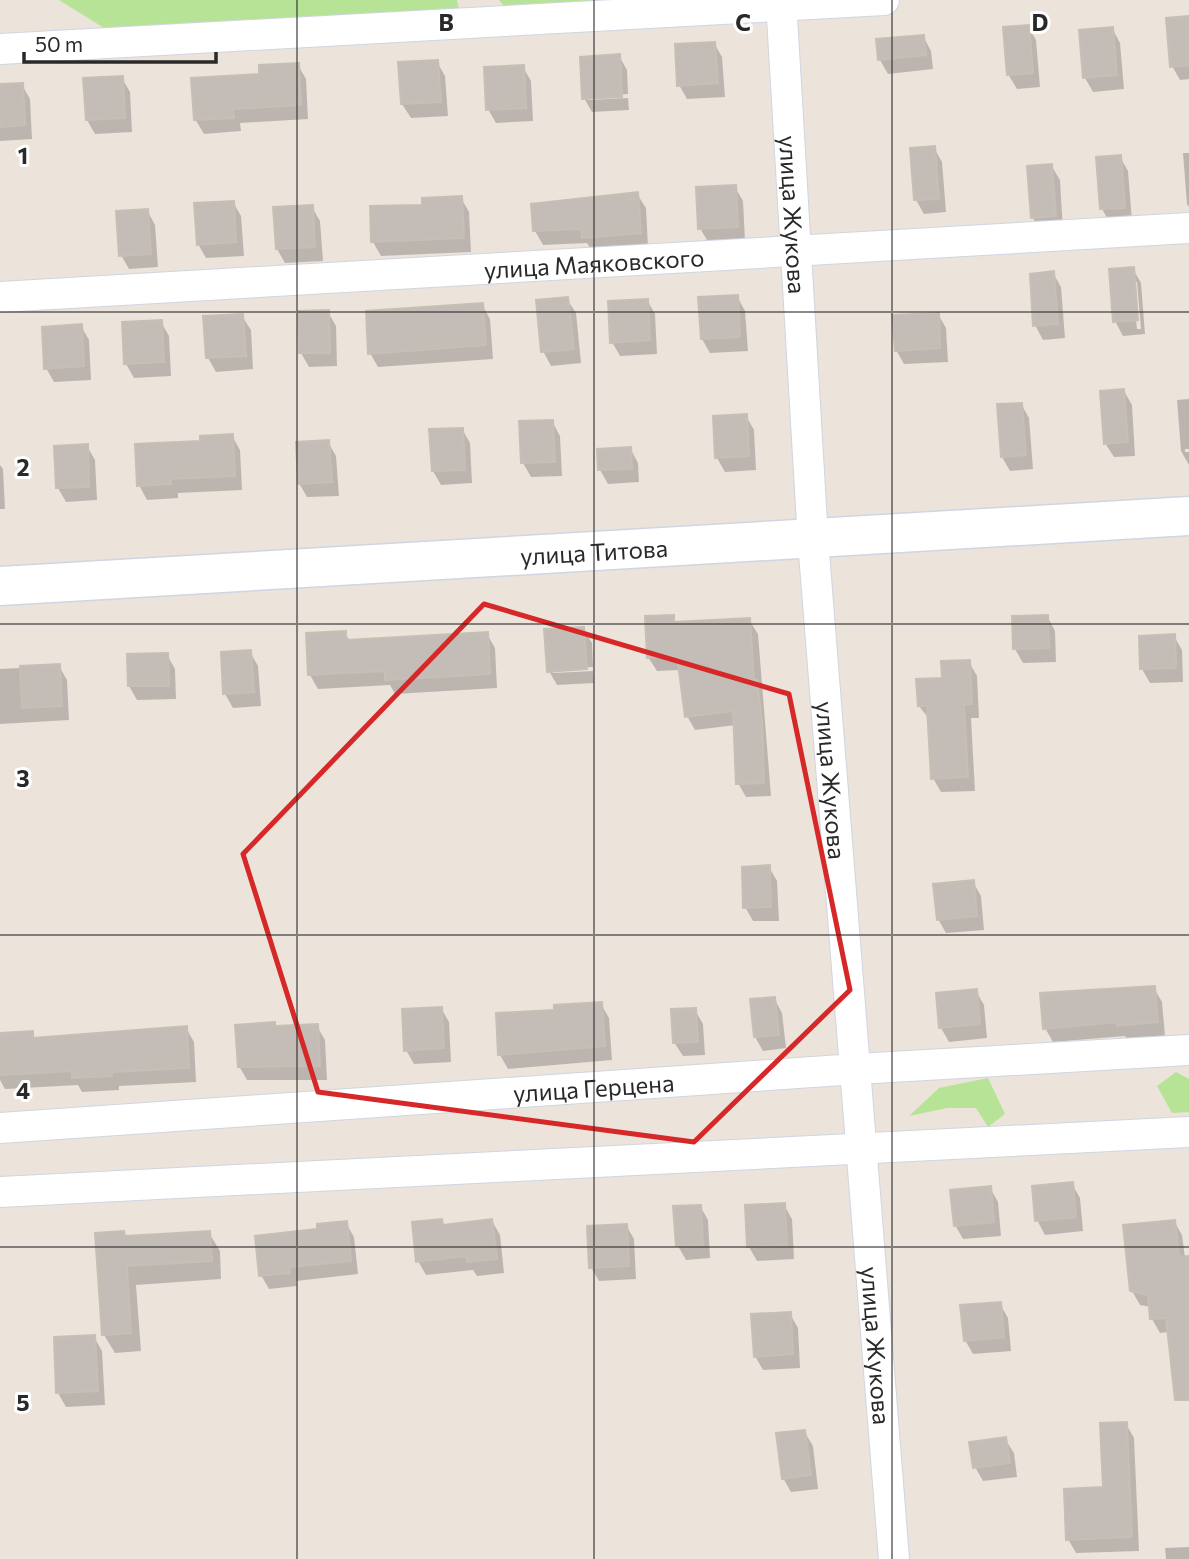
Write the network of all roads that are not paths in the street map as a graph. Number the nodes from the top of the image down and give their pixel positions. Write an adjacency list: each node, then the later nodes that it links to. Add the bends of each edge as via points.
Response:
1 (884, 0): 2 (street)
2 (781, 3): 3 (street); 5 (street, улица Жукова)
3 (0, 49)
4 (1189, 228): 5 (street, улица Маяковского)
5 (797, 252): 6 (street, улица Маяковского); 8 (street, улица Жукова)
6 (0, 297)
7 (1189, 516): 8 (main road, улица Титова)
8 (813, 540): 9 (main road, улица Титова); 11 (street, улица Жукова)
9 (0, 586)
10 (1189, 1050): 11 (street, улица Герцена)
11 (856, 1069): 12 (street, улица Герцена); 14 (street, улица Жукова)
12 (0, 1128)
13 (1189, 1132): 14 (street)
14 (862, 1150): 15 (street); 16 (street, улица Жукова)
15 (0, 1192)
16 (894, 1559)

